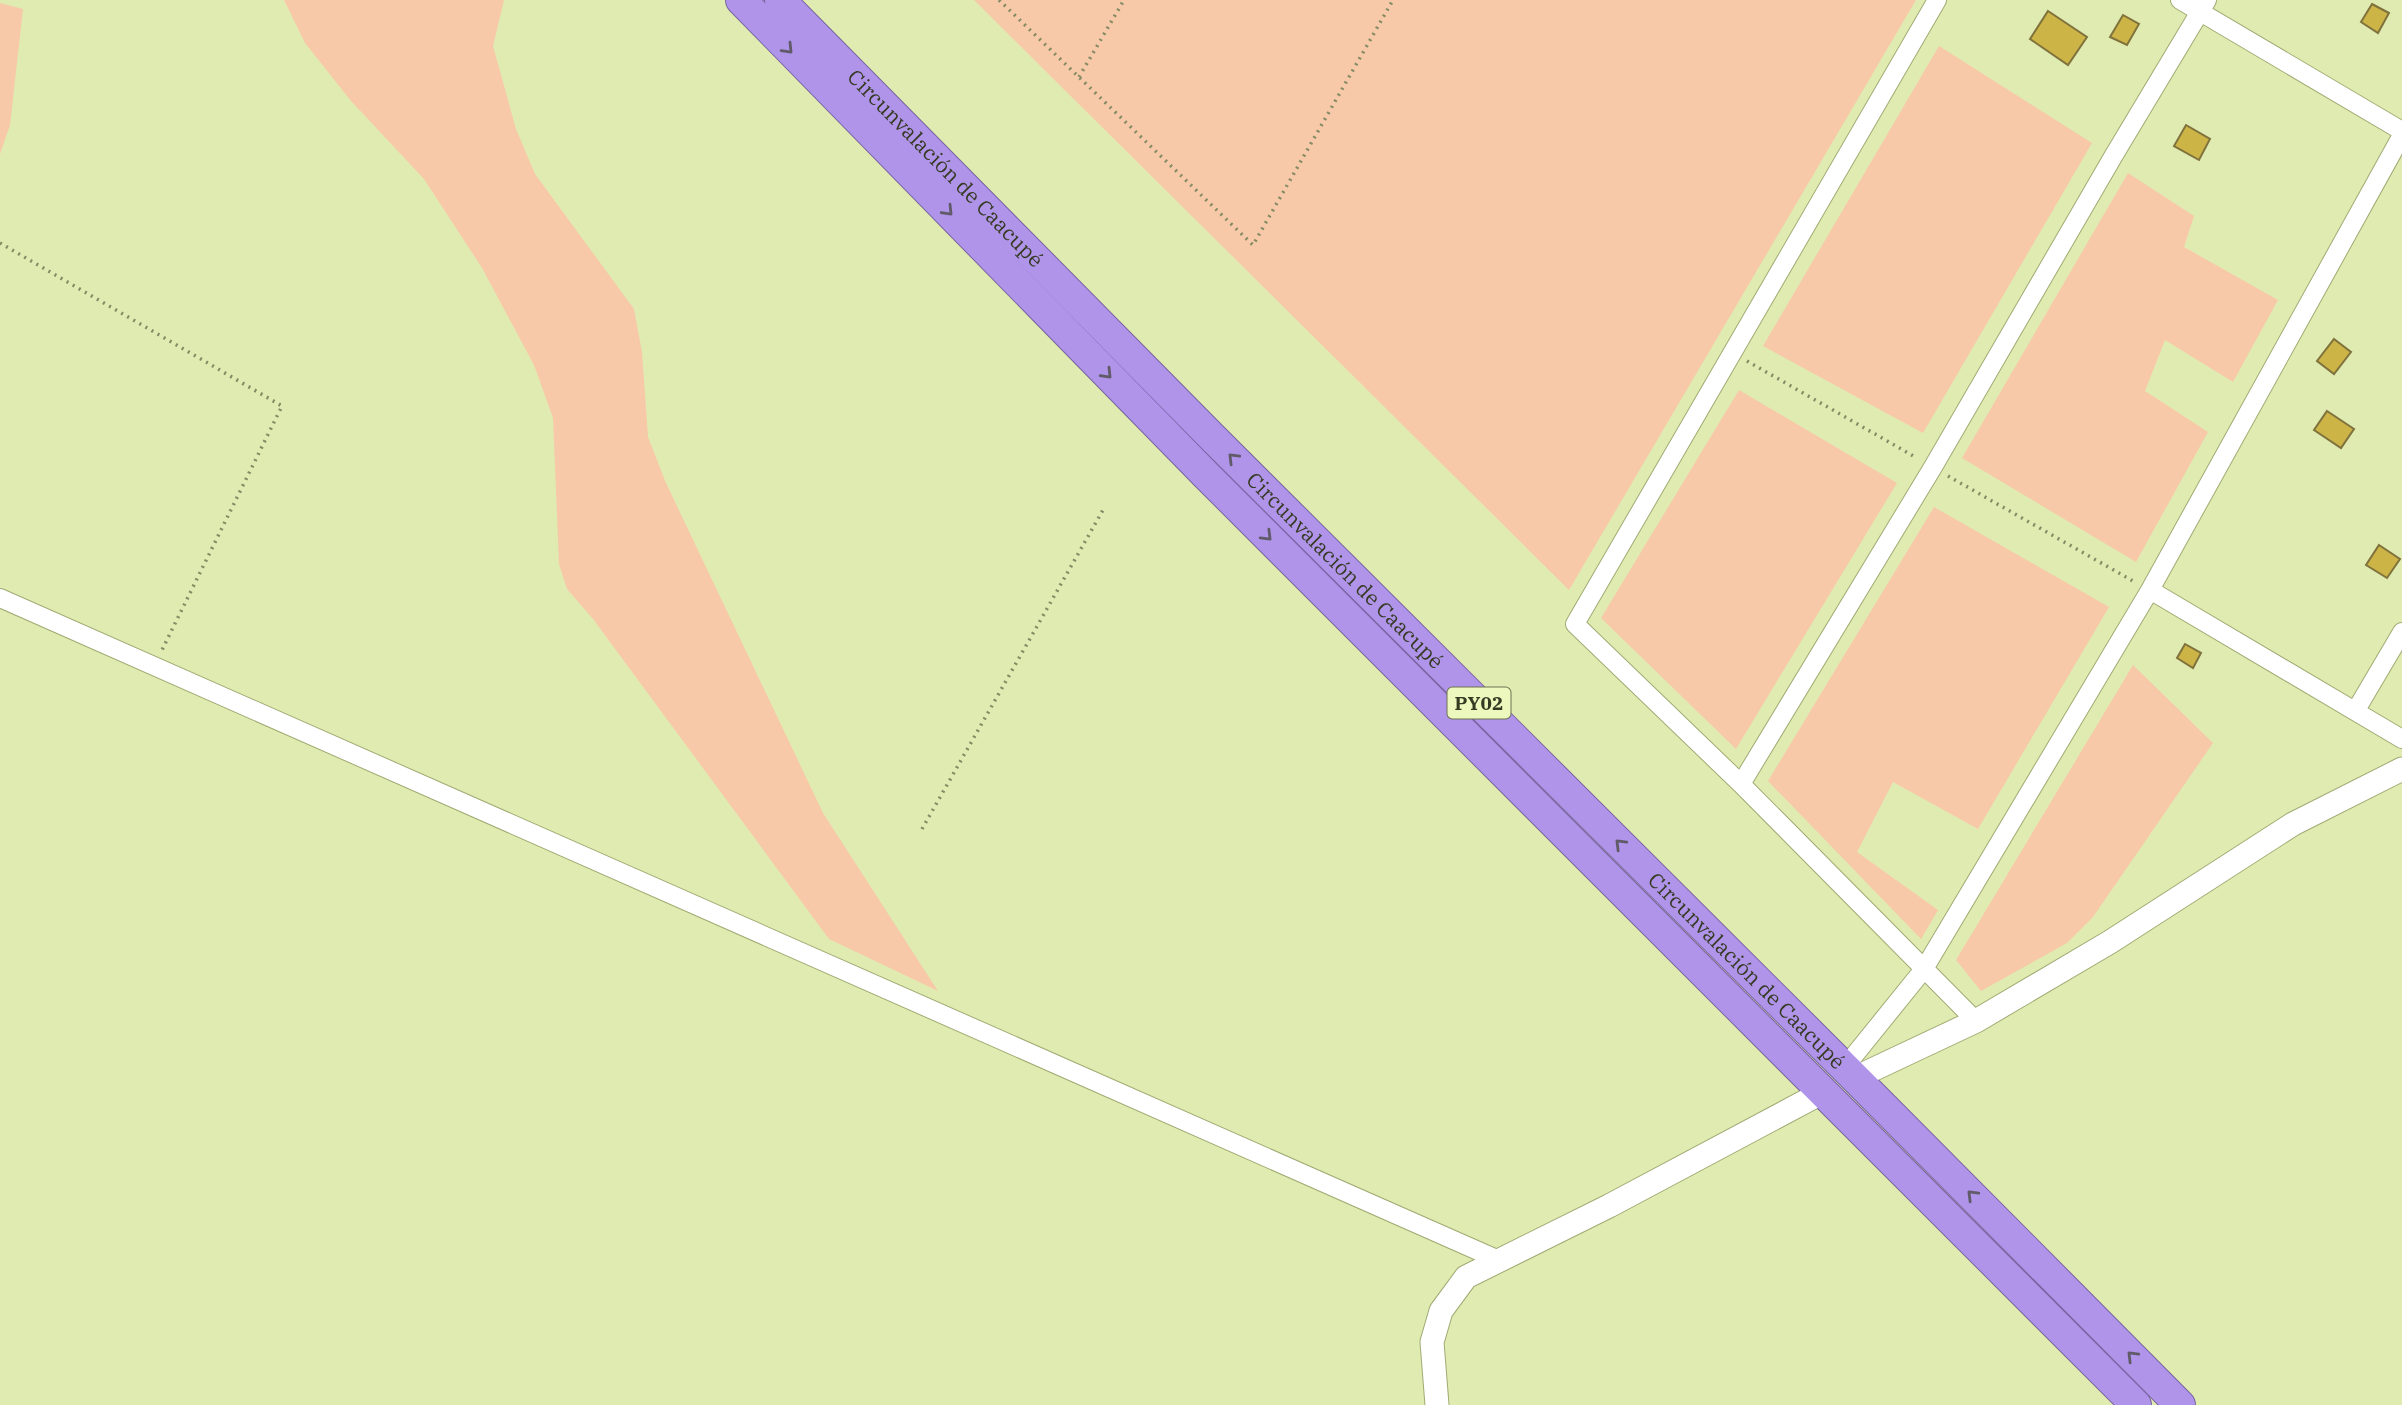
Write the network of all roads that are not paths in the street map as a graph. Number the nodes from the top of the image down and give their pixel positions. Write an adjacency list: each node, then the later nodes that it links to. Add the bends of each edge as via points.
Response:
1 (741, 0): 17 (highway, Circunvalación de Caacupé / PY02, one-way to 17, via 1205,474)
2 (780, 0): 16 (highway, Circunvalación de Caacupé / PY02, one-way to 2)
3 (1937, 0): 13 (street, via 1575,624)
4 (2180, 0): 5 (street)
5 (2204, 6): 6 (street); 13 (street)
6 (2402, 133): 7 (street)
7 (2150, 590): 10 (street); 14 (street)
8 (0, 598): 18 (street)
9 (2402, 632): 10 (street)
10 (2356, 710): 11 (street)
11 (2402, 739)
12 (2402, 769): 15 (street, via 2293,824 2110,942)
13 (1741, 784): 14 (street)
14 (1924, 969): 15 (street); 16 (street)
15 (1976, 1021): 16 (street)
16 (1850, 1073): 21 (highway, Circunvalación de Caacupé / PY02, one-way to 16)
17 (1823, 1092): 18 (street); 20 (highway, Circunvalación de Caacupé / PY02)
18 (1501, 1261): 19 (street, via 1466,1277 1441,1311 1432,1342)
19 (1437, 1405)
20 (2136, 1405)
21 (2180, 1405)

